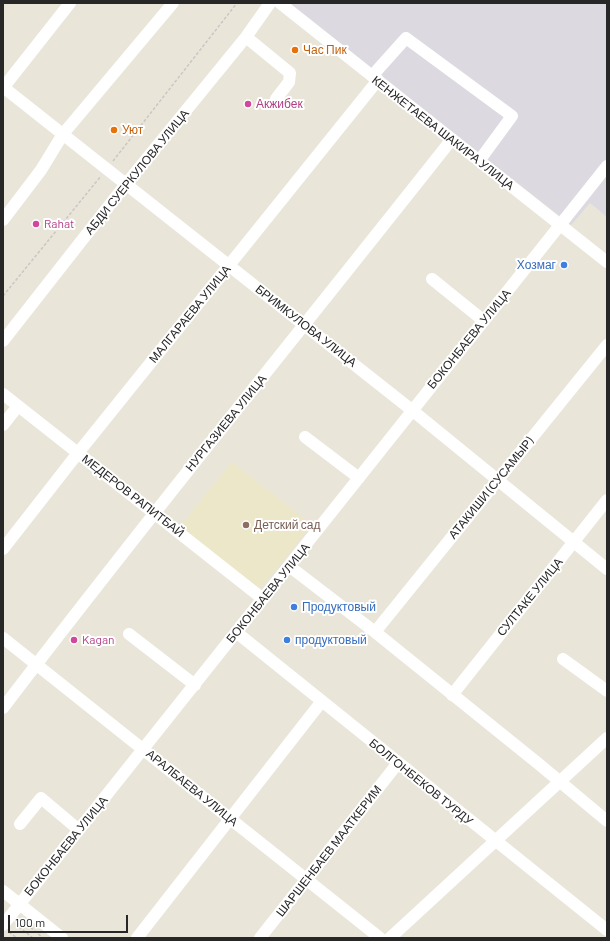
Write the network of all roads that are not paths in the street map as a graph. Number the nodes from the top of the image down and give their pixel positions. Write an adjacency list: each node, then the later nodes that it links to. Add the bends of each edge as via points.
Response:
1 (70, 3): 7 (street)
2 (173, 3): 9 (street)
3 (270, 3): 5 (street, АБДИ СУЕРКУЛОВА УЛИЦА)
4 (280, 3): 6 (street, КЕНЖЕТАЕВА ШАКИРА УЛИЦА)
5 (246, 37): 8 (street, via 290,73 289,82); 13 (street, АБДИ СУЕРКУЛОВА УЛИЦА)
6 (375, 78): 10 (street, КЕНЖЕТАЕВА ШАКИРА УЛИЦА); 11 (street, МАЛГАРАЕВА УЛИЦА, via 406,38 512,116); 17 (street, МАЛГАРАЕВА УЛИЦА)
7 (3, 87): 9 (street, БРИМКУЛОВА УЛИЦА)
8 (276, 99)
9 (63, 134): 13 (street, БРИМКУЛОВА УЛИЦА); 14 (street, via 41,170)
10 (452, 139): 11 (street, КЕНЖЕТАЕВА ШАКИРА УЛИЦА); 20 (street, НУРГАЗИЕВА УЛИЦА)
11 (479, 161): 15 (street, КЕНЖЕТАЕВА ШАКИРА УЛИЦА)
12 (607, 166): 15 (street, БОКОНБАЕВА УЛИЦА)
13 (126, 184): 17 (street, БРИМКУЛОВА УЛИЦА); 21 (street, АБДИ СУЕРКУЛОВА УЛИЦА)
14 (3, 220)
15 (560, 225): 16 (street, КЕНЖЕТАЕВА ШАКИРА УЛИЦА); 19 (street, БОКОНБАЕВА УЛИЦА)
16 (607, 262)
17 (229, 265): 20 (street, БРИМКУЛОВА УЛИЦА); 28 (street, МАЛГАРАЕВА УЛИЦА)
18 (432, 278): 19 (street)
19 (484, 321): 25 (street, БОКОНБАЕВА УЛИЦА)
20 (305, 325): 25 (street, БРИМКУЛОВА УЛИЦА); 32 (street, НУРГАЗИЕВА УЛИЦА)
21 (3, 341)
22 (607, 345): 30 (street, АТАКИШИ (СУСАМЫР))
23 (3, 394): 24 (street, МЕДЕРОВ РАПИТБАЙ)
24 (18, 406): 26 (street); 28 (street, МЕДЕРОВ РАПИТБАЙ)
25 (413, 411): 29 (street, БОКОНБАЕВА УЛИЦА); 30 (street, БРИМКУЛОВА УЛИЦА)
26 (3, 425)
27 (305, 437): 29 (street)
28 (78, 453): 32 (street, МЕДЕРОВ РАПИТБАЙ); 34 (street, МАЛГАРАЕВА УЛИЦА)
29 (359, 478): 35 (street, БОКОНБАЕВА УЛИЦА)
30 (498, 480): 33 (street, БРИМКУЛОВА УЛИЦА); 39 (street, АТАКИШИ (СУСАМЫР))
31 (607, 500): 33 (street, СУЛТАКЕ УЛИЦА)
32 (153, 513): 37 (street, МЕДЕРОВ РАПИТБАЙ); 43 (street, НУРГАЗИЕВА УЛИЦА)
33 (574, 542): 36 (street, БРИМКУЛОВА УЛИЦА); 46 (street, СУЛТАКЕ УЛИЦА)
34 (3, 549)
35 (289, 566): 37 (street, БОКОНБАЕВА УЛИЦА); 39 (street)
36 (607, 569)
37 (263, 599): 38 (street, БОКОНБАЕВА УЛИЦА)
38 (236, 632): 44 (street, БОКОНБАЕВА УЛИЦА); 47 (street, БОЛГОНБЕКОВ ТУРДУ)
39 (375, 632): 46 (street)
40 (129, 634): 44 (street)
41 (3, 638): 43 (street, АРАЛБАЕВА УЛИЦА)
42 (563, 659): 45 (street)
43 (36, 664): 48 (street, НУРГАЗИЕВА УЛИЦА); 50 (street, АРАЛБАЕВА УЛИЦА)
44 (195, 685): 50 (street, БОКОНБАЕВА УЛИЦА)
45 (607, 691)
46 (452, 694): 52 (street)
47 (322, 702): 51 (street, БОЛГОНБЕКОВ ТУРДУ); 53 (street)
48 (3, 708)
49 (607, 738): 52 (street)
50 (143, 749): 53 (street, АРАЛБАЕВА УЛИЦА); 56 (street, БОКОНБАЕВА УЛИЦА)
51 (398, 763): 57 (street, БОЛГОНБЕКОВ ТУРДУ); 58 (street, ШАРШЕНБАЕВ МААТКЕРИМ)
52 (559, 782): 54 (street); 57 (street)
53 (230, 819): 58 (street, АРАЛБАЕВА УЛИЦА); 64 (street)
54 (607, 821)
55 (20, 824): 56 (street, via 41,798)
56 (79, 830): 60 (street, БОКОНБАЕВА УЛИЦА)
57 (495, 841): 62 (street, БОЛГОНБЕКОВ ТУРДУ); 67 (street)
58 (306, 879): 65 (street, ШАРШЕНБАЕВ МААТКЕРИМ); 66 (street, АРАЛБАЕВА УЛИЦА)
59 (3, 891): 60 (street)
60 (20, 904): 61 (street, БОКОНБАЕВА УЛИЦА); 63 (street)
61 (3, 926)
62 (607, 930)
63 (62, 938)
64 (137, 938)
65 (260, 938)
66 (380, 938)
67 (390, 938)

